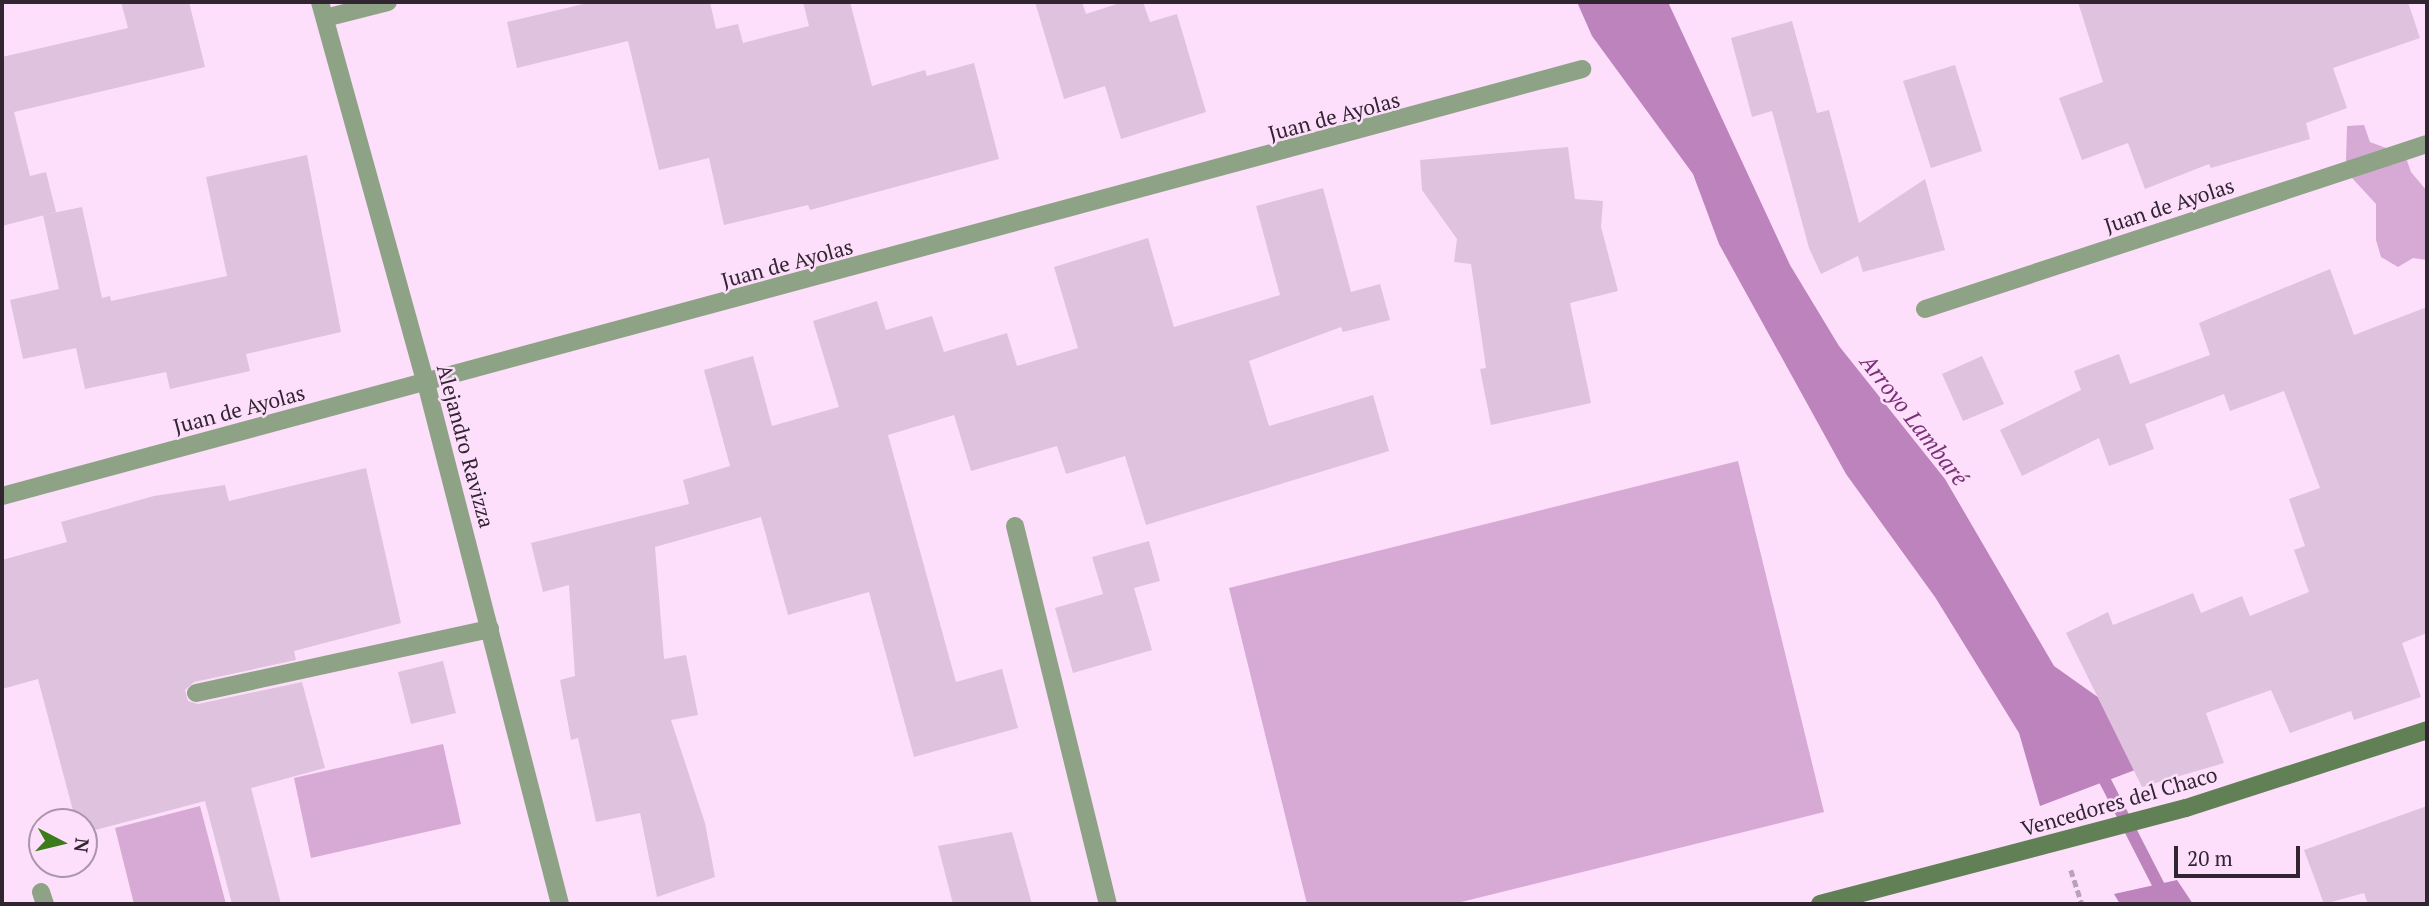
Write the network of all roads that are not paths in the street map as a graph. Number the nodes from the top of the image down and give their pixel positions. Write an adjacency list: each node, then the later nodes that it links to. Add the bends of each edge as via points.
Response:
1 (387, 2): 2 (street)
2 (322, 10): 6 (street, Alejandro Ravizza)
3 (1582, 69): 6 (street, Juan de Ayolas)
4 (2427, 144): 5 (street, Juan de Ayolas)
5 (1925, 309)
6 (426, 383): 7 (street, Juan de Ayolas); 9 (street, Alejandro Ravizza)
7 (2, 496)
8 (1015, 526): 13 (street)
9 (489, 629): 10 (street); 12 (street, Alejandro Ravizza)
10 (196, 693)
11 (2427, 730): 14 (street, Vencedores del Chaco, via 2186,808)
12 (560, 904)
13 (1108, 904)
14 (1820, 904)

